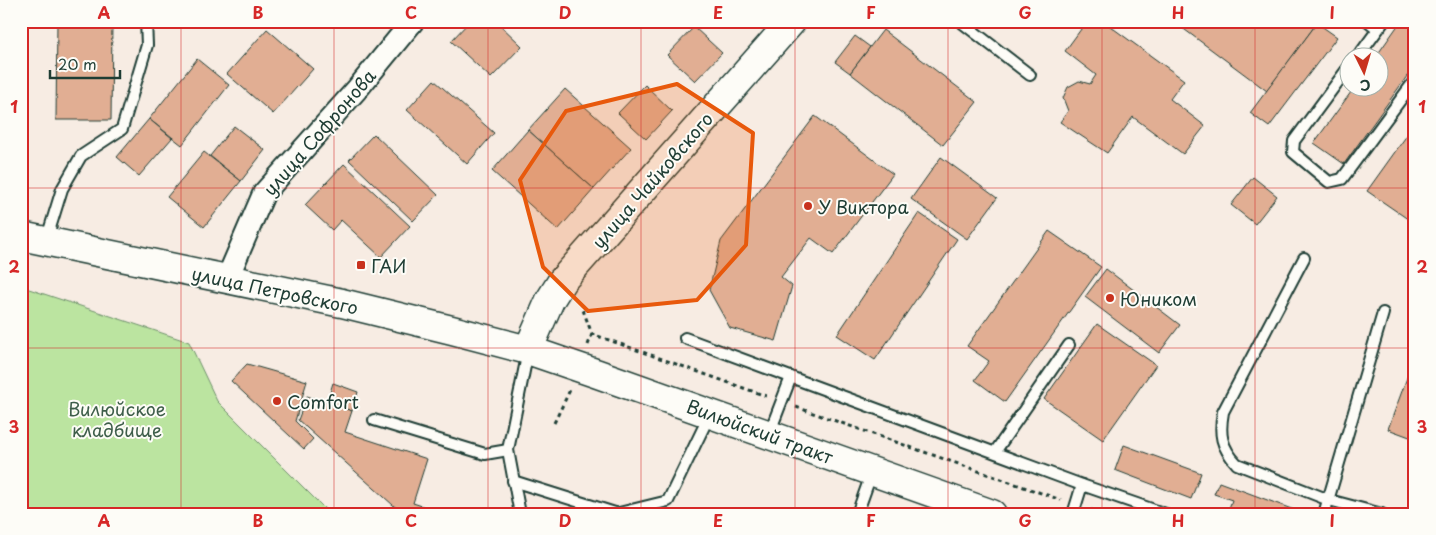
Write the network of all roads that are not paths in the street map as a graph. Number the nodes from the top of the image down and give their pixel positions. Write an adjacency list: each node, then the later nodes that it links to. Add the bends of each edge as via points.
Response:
1 (146, 21): 11 (lane, via 147,45 122,129 81,156)
2 (413, 21): 13 (street, улица Софронова, via 264,193)
3 (792, 21): 17 (main road, улица Чайковского, via 562,281)
4 (960, 21): 8 (lane)
5 (1368, 21): 6 (lane)
6 (1381, 25): 7 (lane)
7 (1364, 48)
8 (1030, 75)
9 (1415, 80): 10 (lane, via 1342,179 1329,182 1293,152 1294,141)
10 (1338, 82)
11 (33, 239): 13 (main road, улица Петровского)
12 (1304, 258): 27 (lane, via 1223,412 1220,428 1223,443 1237,464)
13 (227, 279): 17 (main road, улица Петровского, via 342,303)
14 (1383, 313): 27 (lane)
15 (685, 338): 18 (lane)
16 (1068, 345): 23 (lane)
17 (528, 350): 19 (main road, Вилюйский тракт); 22 (lane)
18 (791, 377): 21 (lane); 23 (lane)
19 (710, 414): 21 (main road, Вилюйский тракт); 29 (lane, via 668,501)
20 (374, 420): 22 (lane, via 484,454)
21 (769, 434): 24 (main road, Вилюйский тракт)
22 (508, 450): 25 (lane)
23 (994, 452): 26 (lane)
24 (872, 471): 31 (lane); 32 (main road, Вилюйский тракт)
25 (513, 481): 29 (lane); 30 (lane)
26 (1082, 485): 28 (lane); 33 (lane)
27 (1329, 500): 34 (lane); 35 (lane)
28 (1074, 509)
29 (615, 513)
30 (520, 514)
31 (857, 514)
32 (992, 514)
33 (1166, 514)
34 (1324, 514)
35 (1382, 514)

